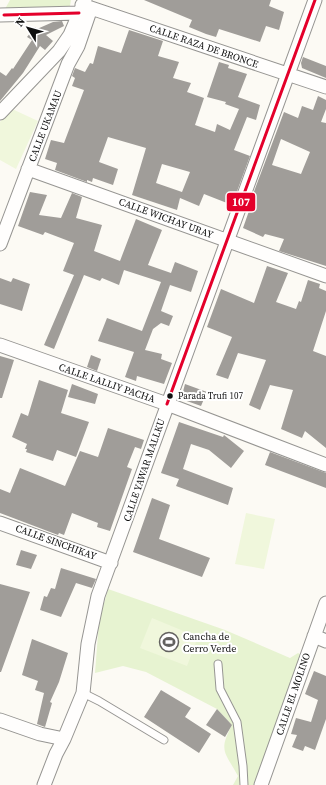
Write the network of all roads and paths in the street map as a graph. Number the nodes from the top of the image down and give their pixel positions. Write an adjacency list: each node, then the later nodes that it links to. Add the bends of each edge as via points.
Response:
1 (315, 0): 4 (street, CALLE YAWAR MALLKU)
2 (84, 6): 3 (street, CALLE RAZA DE BRONCE); 4 (street, CALLE RAZA DE BRONCE); 6 (street, via 59,51); 7 (street, CALLE UKAMAU, via 78,46 68,64)
3 (1, 18)
4 (288, 74): 5 (street, CALLE RAZA DE BRONCE); 8 (street, CALLE YAWAR MALLKU)
5 (326, 87)
6 (0, 113)
7 (28, 169): 8 (street, CALLE WICHAY URAY); 9 (street, CALLE UKAMAU)
8 (228, 240): 10 (street, CALLE WICHAY URAY); 12 (street, CALLE YAWAR MALLKU)
9 (0, 244)
10 (326, 276)
11 (0, 345): 12 (street, CALLE LALLIY PACHA)
12 (167, 404): 13 (street, CALLE LALLIY PACHA); 15 (street, CALLE YAWAR MALLKU)
13 (326, 465)
14 (0, 523): 15 (street, CALLE SINCHIKAY)
15 (111, 563): 19 (street, CALLE YAWAR MALLKU, via 98,596 88,644)
16 (326, 603): 17 (street, CALLE EL MOLINO)
17 (320, 639): 25 (street, CALLE EL MOLINO)
18 (218, 664): 24 (lane, via 220,689 237,722)
19 (83, 693): 21 (street, CALLE YAWAR MALLKU); 22 (lane)
20 (0, 720): 21 (street, via 40,734)
21 (64, 739): 23 (street, CALLE YAWAR MALLKU)
22 (164, 740)
23 (44, 785)
24 (244, 785)
25 (261, 785)

